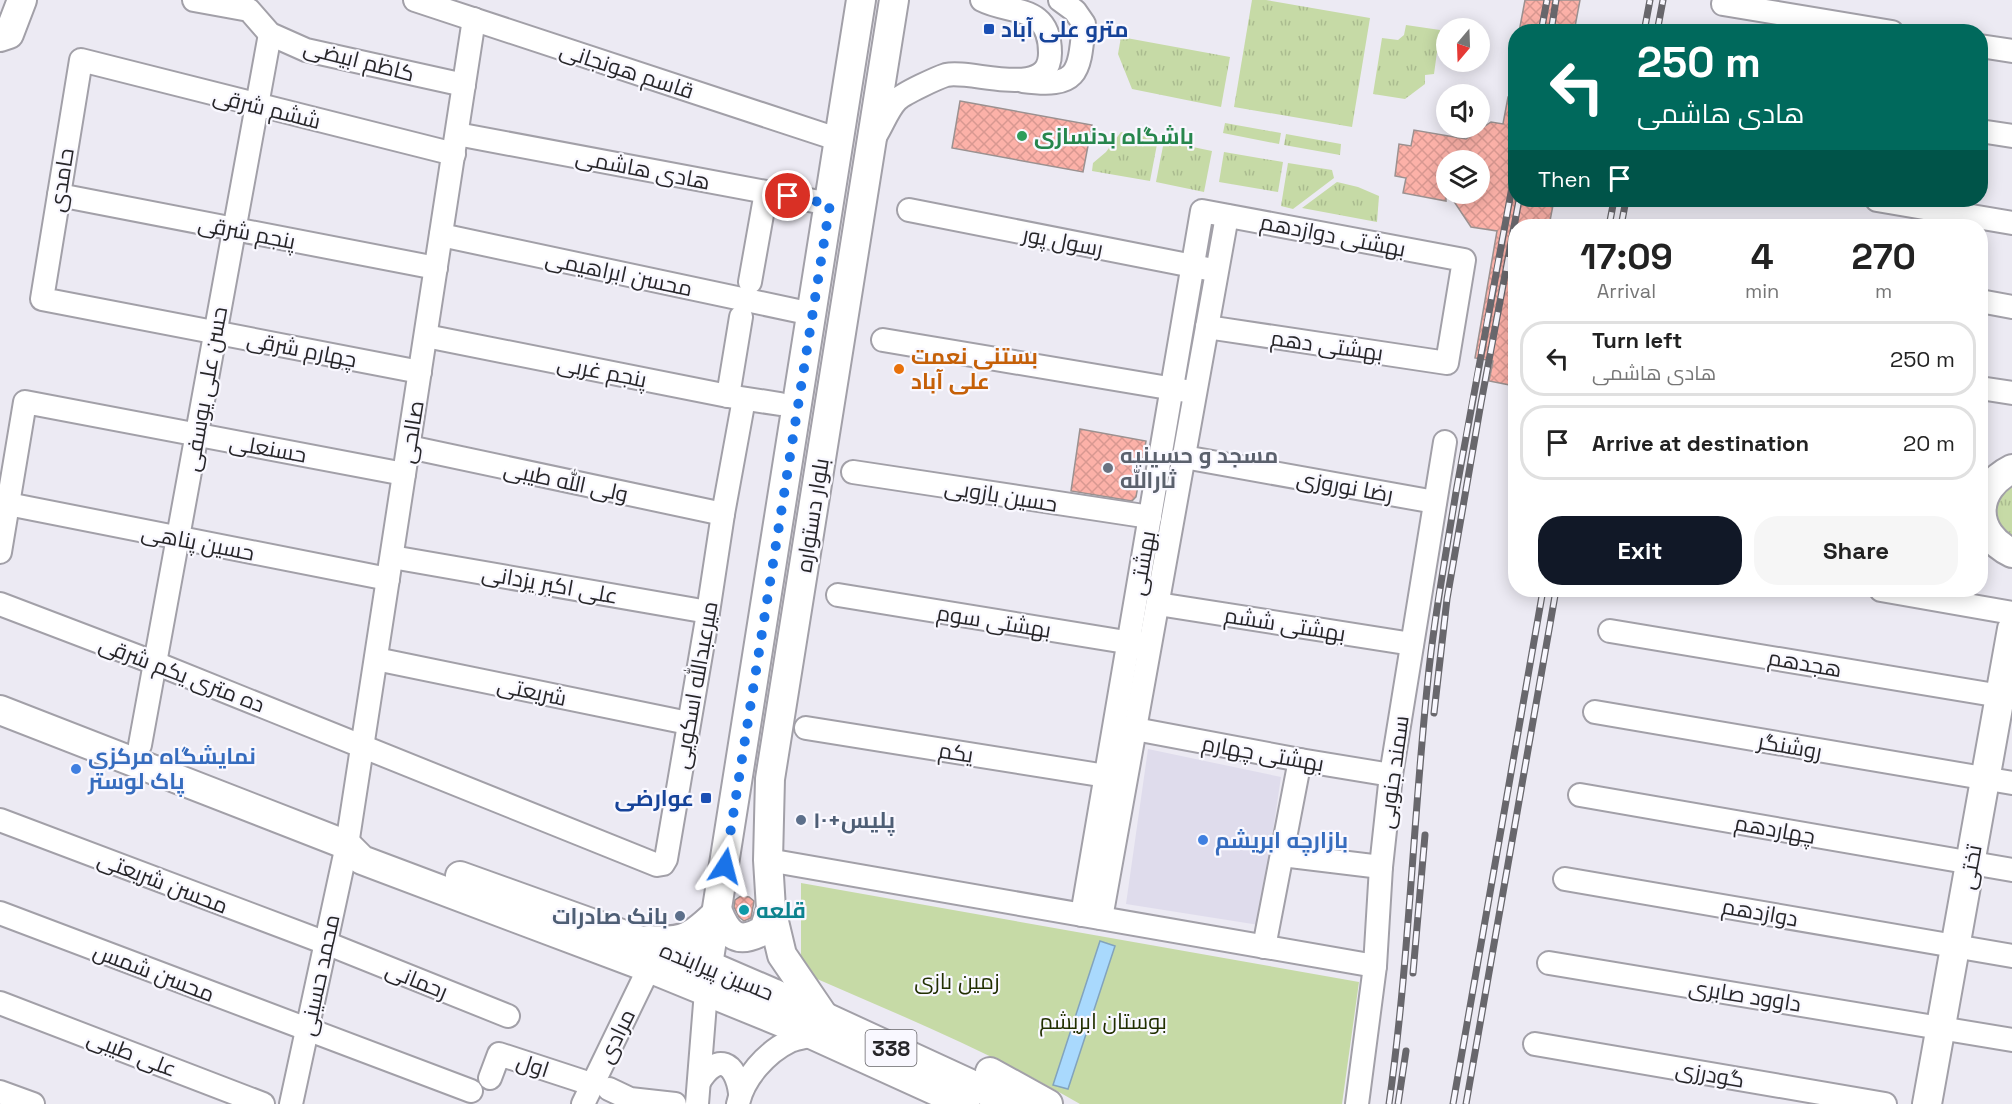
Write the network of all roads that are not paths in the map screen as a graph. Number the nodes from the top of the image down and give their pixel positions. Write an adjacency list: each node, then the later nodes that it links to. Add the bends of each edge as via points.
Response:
1 (194, 0): 12 (street, کاظم ابیضی, via 249,10)
2 (415, 0): 9 (street, قاسم هونجانی)
3 (861, 0): 21 (main road, بلوار دستواره)
4 (894, 0): 23 (main road, بلوار دستواره)
5 (982, 0): 16 (street, via 1028,12 1043,25 1049,39 1051,55 1043,71)
6 (1060, 0): 10 (street)
7 (1086, 0): 10 (street)
8 (1723, 4): 11 (street)
9 (474, 19): 17 (street, صالحی); 21 (street, قاسم هونجانی)
10 (1084, 24): 16 (street, via 1079,65 1072,76 1054,84)
11 (1844, 24)
12 (270, 34): 17 (street, کاظم ابیضی, via 306,50); 18 (street, حسن علی یوسفی)
13 (1988, 47): 14 (street)
14 (2012, 51)
15 (81, 60): 18 (street, ششم شرقی); 25 (street, حامدی)
16 (1016, 81): 23 (street, via 946,75 897,100)
17 (464, 85): 22 (street, صالحی)
18 (257, 105): 22 (street, ششم شرقی); 32 (street, حسن علی یوسفی)
19 (1988, 132): 20 (street)
20 (2012, 136)
21 (840, 140): 26 (main road, بلوار دستواره)
22 (455, 144): 24 (street, هادی هاشمی); 33 (street, صالحی)
23 (871, 145): 101 (main road, بلوار دستواره, via 770,779)
24 (766, 192): 26 (street, هادی هاشمی); 37 (street)
25 (59, 195): 32 (street, پنجم شرقی); 38 (street, حامدی)
26 (830, 204): 107 (main road, بلوار دستواره)
27 (1918, 207): 31 (street)
28 (909, 210): 34 (street, رسول پور)
29 (1202, 211): 30 (street, بهشتی دوازدهم); 34 (street, بهشتی)
30 (1227, 216): 36 (street); 47 (street, بهشتی دوازدهم, via 1464,260)
31 (2012, 223)
32 (234, 229): 35 (street, پنجم شرقی); 44 (street, حسن علی یوسفی)
33 (441, 235): 35 (street, صالحی); 41 (street, محسن ابراهیمی)
34 (1193, 267): 36 (street, رسول پور); 50 (street, بهشتی)
35 (436, 268): 45 (street, صالحی)
36 (1217, 270): 43 (street)
37 (750, 282)
38 (42, 299): 44 (street, چهارم شرقی)
39 (1988, 303): 40 (street)
40 (2012, 307)
41 (798, 311)
42 (741, 317): 53 (street, میرعبدالله اسکویی)
43 (1207, 327): 47 (street, بهشتی دهم); 51 (street)
44 (215, 333): 48 (street, چهارم شرقی); 55 (street, حسن علی یوسفی)
45 (426, 336): 48 (street, صالحی); 53 (street, پنجم غربی)
46 (883, 340): 50 (street)
47 (1447, 363)
48 (420, 372): 57 (street, صالحی)
49 (1988, 389): 52 (street)
50 (1172, 390): 51 (street); 66 (street, بهشتی)
51 (1196, 392): 58 (street)
52 (2012, 393)
53 (736, 398): 54 (street, پنجم غربی); 65 (street, میرعبدالله اسکویی)
54 (780, 404)
55 (197, 435): 61 (street, حسنعلی); 64 (street, حسنعلی, via 25,402); 68 (street, حسن علی یوسفی)
56 (1445, 442): 63 (street, سمند جنوبی)
57 (409, 447): 61 (street, صالحی); 65 (street, ولی الله طیبی)
58 (1184, 457): 63 (street, رضا نوروزی); 76 (street)
59 (2012, 469): 62 (main road)
60 (853, 472): 66 (street, حسین بازویی)
61 (405, 474): 71 (street, صالحی)
62 (1988, 488)
63 (1435, 502): 82 (street, سمند جنوبی)
64 (8, 504): 68 (street, حسین پناهی); 69 (street)
65 (723, 514): 77 (street, میرعبدالله اسکویی)
66 (1150, 517): 81 (street, بهشتی)
67 (1988, 532): 70 (main road, via 1999,546)
68 (178, 538): 72 (street, حسین پناهی); 84 (street, حسن علی یوسفی)
69 (0, 552)
70 (2012, 553)
71 (392, 556): 72 (street, صالحی); 77 (street, علی اکبر یزدانی)
72 (388, 579): 83 (street, صالحی)
73 (837, 595): 81 (street, بهشتی سوم)
74 (1923, 597): 78 (street)
75 (0, 604): 84 (street, ده متری یکم شرقی)
76 (1158, 604): 81 (street); 82 (street, بهشتی ششم)
77 (708, 612): 88 (street, میرعبدالله اسکویی)
78 (2012, 612)
79 (2012, 629): 85 (main road, تختی)
80 (1610, 630): 85 (street, هجدهم)
81 (1139, 644): 90 (street); 95 (street, بهشتی)
82 (1412, 644): 94 (street, سمند جنوبی)
83 (376, 659): 88 (street, شریعتی); 92 (street, صالحی)
84 (155, 663): 91 (street, حسن علی یوسفی); 92 (street, ده متری یکم شرقی)
85 (2006, 697): 96 (main road, تختی)
86 (0, 710): 99 (main road, حسین پیراینده / 338)
87 (1595, 712): 96 (street, روشنگر)
88 (688, 723): 92 (street, میرعبدالله اسکویی, via 666,859 657,865)
89 (806, 728): 95 (street, یکم)
90 (1135, 729): 93 (street, بهشتی چهارم); 109 (street)
91 (140, 745)
92 (363, 746): 99 (street, صالحی)
93 (1300, 760): 94 (street, بهشتی چهارم); 100 (street)
94 (1391, 775): 103 (street, سمند جنوبی)
95 (1106, 776): 109 (street, بهشتی)
96 (1999, 781): 102 (main road, تختی)
97 (1580, 795): 102 (street, چهاردهم)
98 (0, 820): 111 (street, محسن شریعتی)
99 (347, 845): 110 (main road, حسین پیراینده / 338, via 367,843); 111 (street, محمد حسینی); 117 (main road, حسین پیراینده / 338, via 363,860)
100 (1282, 855): 103 (street); 112 (street)
101 (768, 860): 106 (main road, بلوار دستواره); 109 (street)
102 (1970, 862): 104 (street, چهاردهم); 113 (main road, تختی)
103 (1382, 867): 116 (street, سمند جنوبی)
104 (2012, 870)
105 (1564, 879): 113 (street, دوازدهم)
106 (771, 909): 107 (main road, via 764,930 752,937 736,937 725,930); 120 (main road); 122 (main road, بلوار دستواره, via 782,955)
107 (718, 912): 110 (main road, via 695,934 669,941); 118 (main road, بلوار دستواره)
108 (0, 913): 124 (street, محسن شمس)
109 (1091, 916): 112 (street)
110 (635, 938): 118 (main road, حسین پیراینده / 338)
111 (326, 943): 121 (street, رحمانی); 124 (street, محمد حسینی)
112 (1264, 946): 116 (street)
113 (1955, 946): 114 (street, دوازدهم); 123 (main road, تختی)
114 (2012, 956)
115 (1549, 963): 123 (street, داوود صابری)
116 (1375, 966): 141 (street, سمند جنوبی)
117 (649, 968): 118 (main road, حسین پیراینده / 338); 131 (street, مرادی)
118 (707, 978): 120 (main road, حسین پیراینده / 338); 132 (street)
119 (0, 1003): 135 (street, علی طیبی)
120 (772, 1005): 122 (main road, حسین پیراینده / 338)
121 (508, 1016)
122 (819, 1026): 127 (main road, حسین پیراینده / 338); 133 (street, via 762,1061); 138 (main road, حسین پیراینده / 338)
123 (1941, 1028): 125 (street, داوود صابری); 143 (main road, تختی)
124 (307, 1031): 129 (street, محسن شمس); 136 (street, محمد حسینی)
125 (2012, 1040)
126 (1534, 1044): 142 (street, گودرزی)
127 (904, 1053): 139 (main road, حسین پیراینده / 338); 140 (main road, via 954,1059 999,1076)
128 (490, 1078): 131 (street, اول, via 500,1054)
129 (471, 1091)
130 (0, 1092): 134 (street)
131 (595, 1093): 137 (street)
132 (698, 1093): 133 (street, via 706,1070 720,1064 731,1068 738,1079)
133 (739, 1099)
134 (33, 1104)
135 (263, 1104)
136 (291, 1104)
137 (675, 1104)
138 (965, 1104)
139 (1009, 1104)
140 (1048, 1104)
141 (1357, 1104)
142 (1885, 1104)
143 (1927, 1104)

